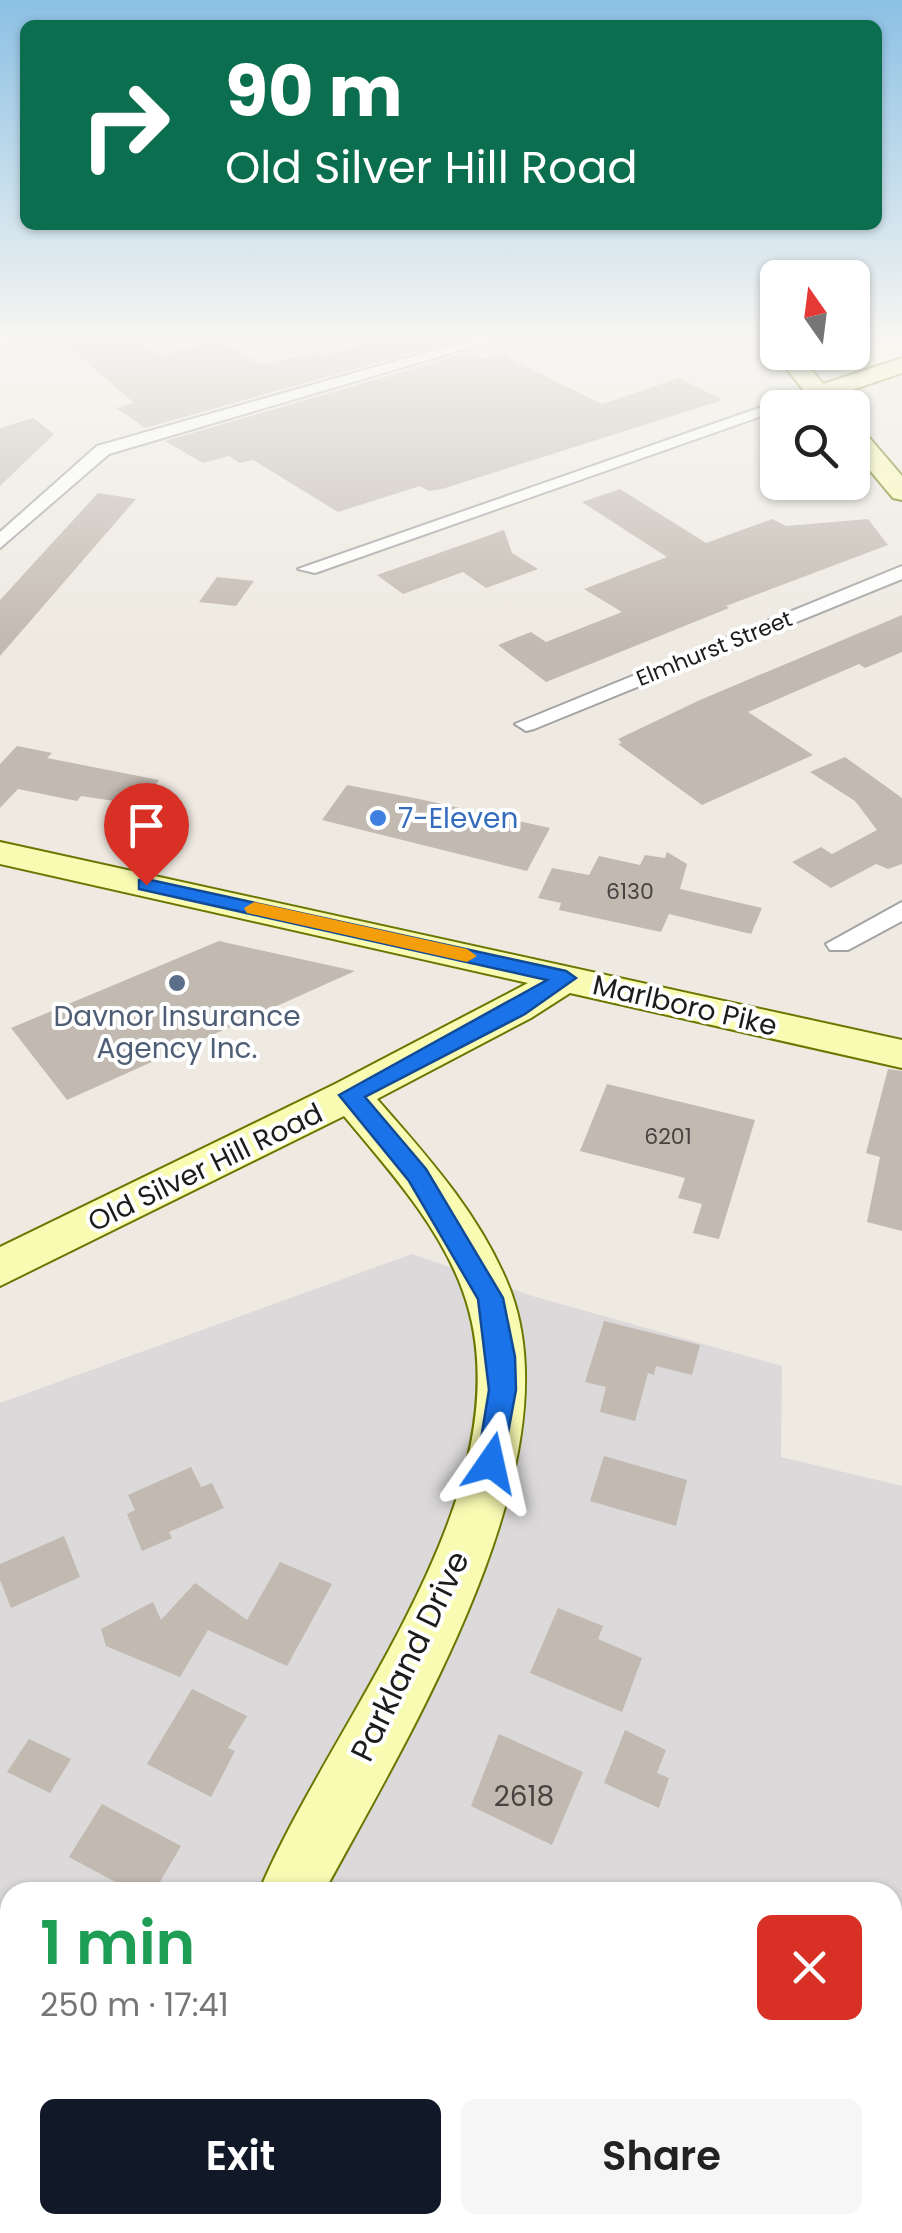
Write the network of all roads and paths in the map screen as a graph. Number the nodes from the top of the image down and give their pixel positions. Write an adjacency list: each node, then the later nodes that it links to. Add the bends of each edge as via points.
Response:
1 (145, 437): 5 (street, via 85,462)
2 (711, 437): 6 (street)
3 (870, 454): 4 (street)
4 (902, 492)
5 (0, 542)
6 (308, 569)
7 (902, 572): 8 (street, Elmhurst Street)
8 (526, 724)
9 (0, 852): 12 (street, Marlboro Pike)
10 (902, 910): 11 (street)
11 (839, 944)
12 (566, 978): 13 (street, Marlboro Pike); 14 (street, Old Silver Hill Road)
13 (902, 1054)
14 (350, 1095): 15 (street, Old Silver Hill Road); 16 (street, Parkland Drive, via 418,1175 476,1268 490,1298 503,1390 474,1523 413,1662)
15 (0, 1268)
16 (295, 1882)

